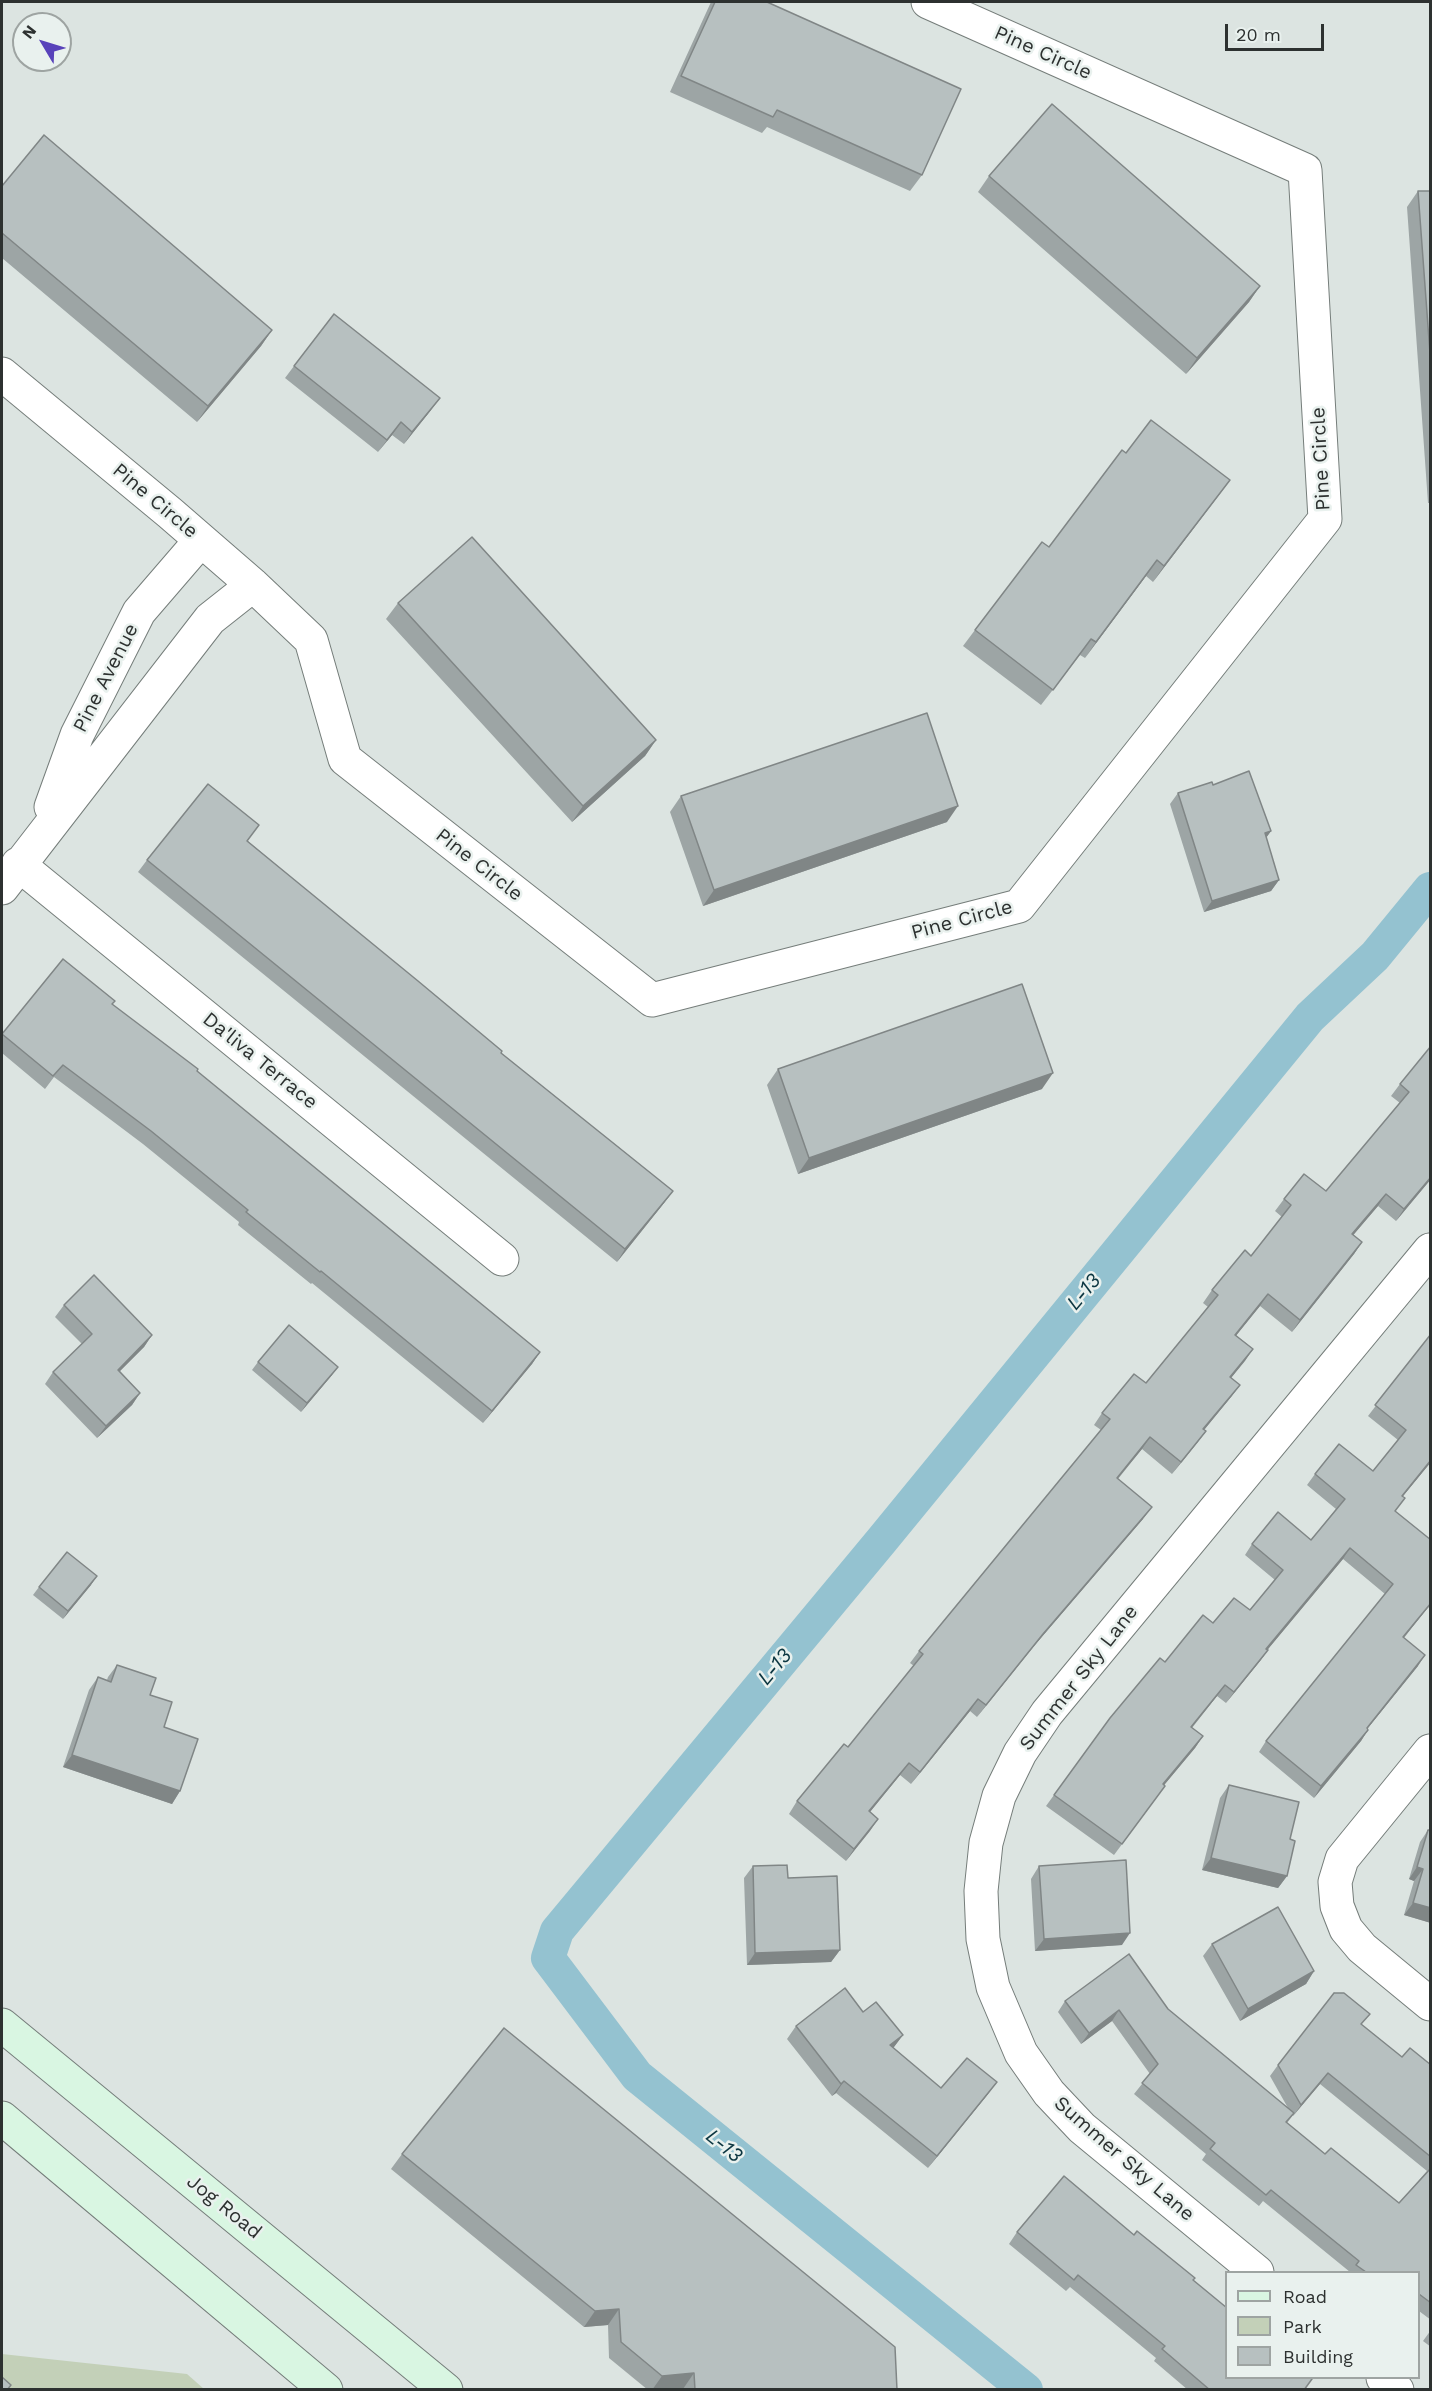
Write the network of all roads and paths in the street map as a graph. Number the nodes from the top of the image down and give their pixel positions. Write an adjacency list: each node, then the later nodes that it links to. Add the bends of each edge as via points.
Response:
1 (928, 2): 4 (street, Pine Circle, via 1305,170 1325,519 1019,906 652,1000 345,759 311,640)
2 (2, 374): 3 (street, Pine Circle)
3 (201, 540): 4 (street, Pine Circle); 5 (street, Pine Avenue, via 139,612 77,735)
4 (253, 585): 5 (street, Pine Avenue, via 210,619)
5 (41, 835): 6 (street, Pine Avenue)
6 (10, 876): 8 (street, Da'liva Terrace)
7 (1431, 1250): 13 (street, Summer Sky Lane, via 1047,1713 1020,1753 999,1796 986,1843 981,1891 983,1939 993,1987 1021,2053 1049,2093 1082,2128)
8 (502, 1259)
9 (1431, 1750): 10 (street, via 1342,1859 1335,1882 1337,1906 1346,1929 1362,1948)
10 (1431, 2004)
11 (2, 2025): 15 (main road, Jog Road)
12 (2, 2118): 16 (main road)
13 (1256, 2271)
14 (1384, 2379): 17 (street)
15 (435, 2386)
16 (326, 2390)
17 (1397, 2390)

